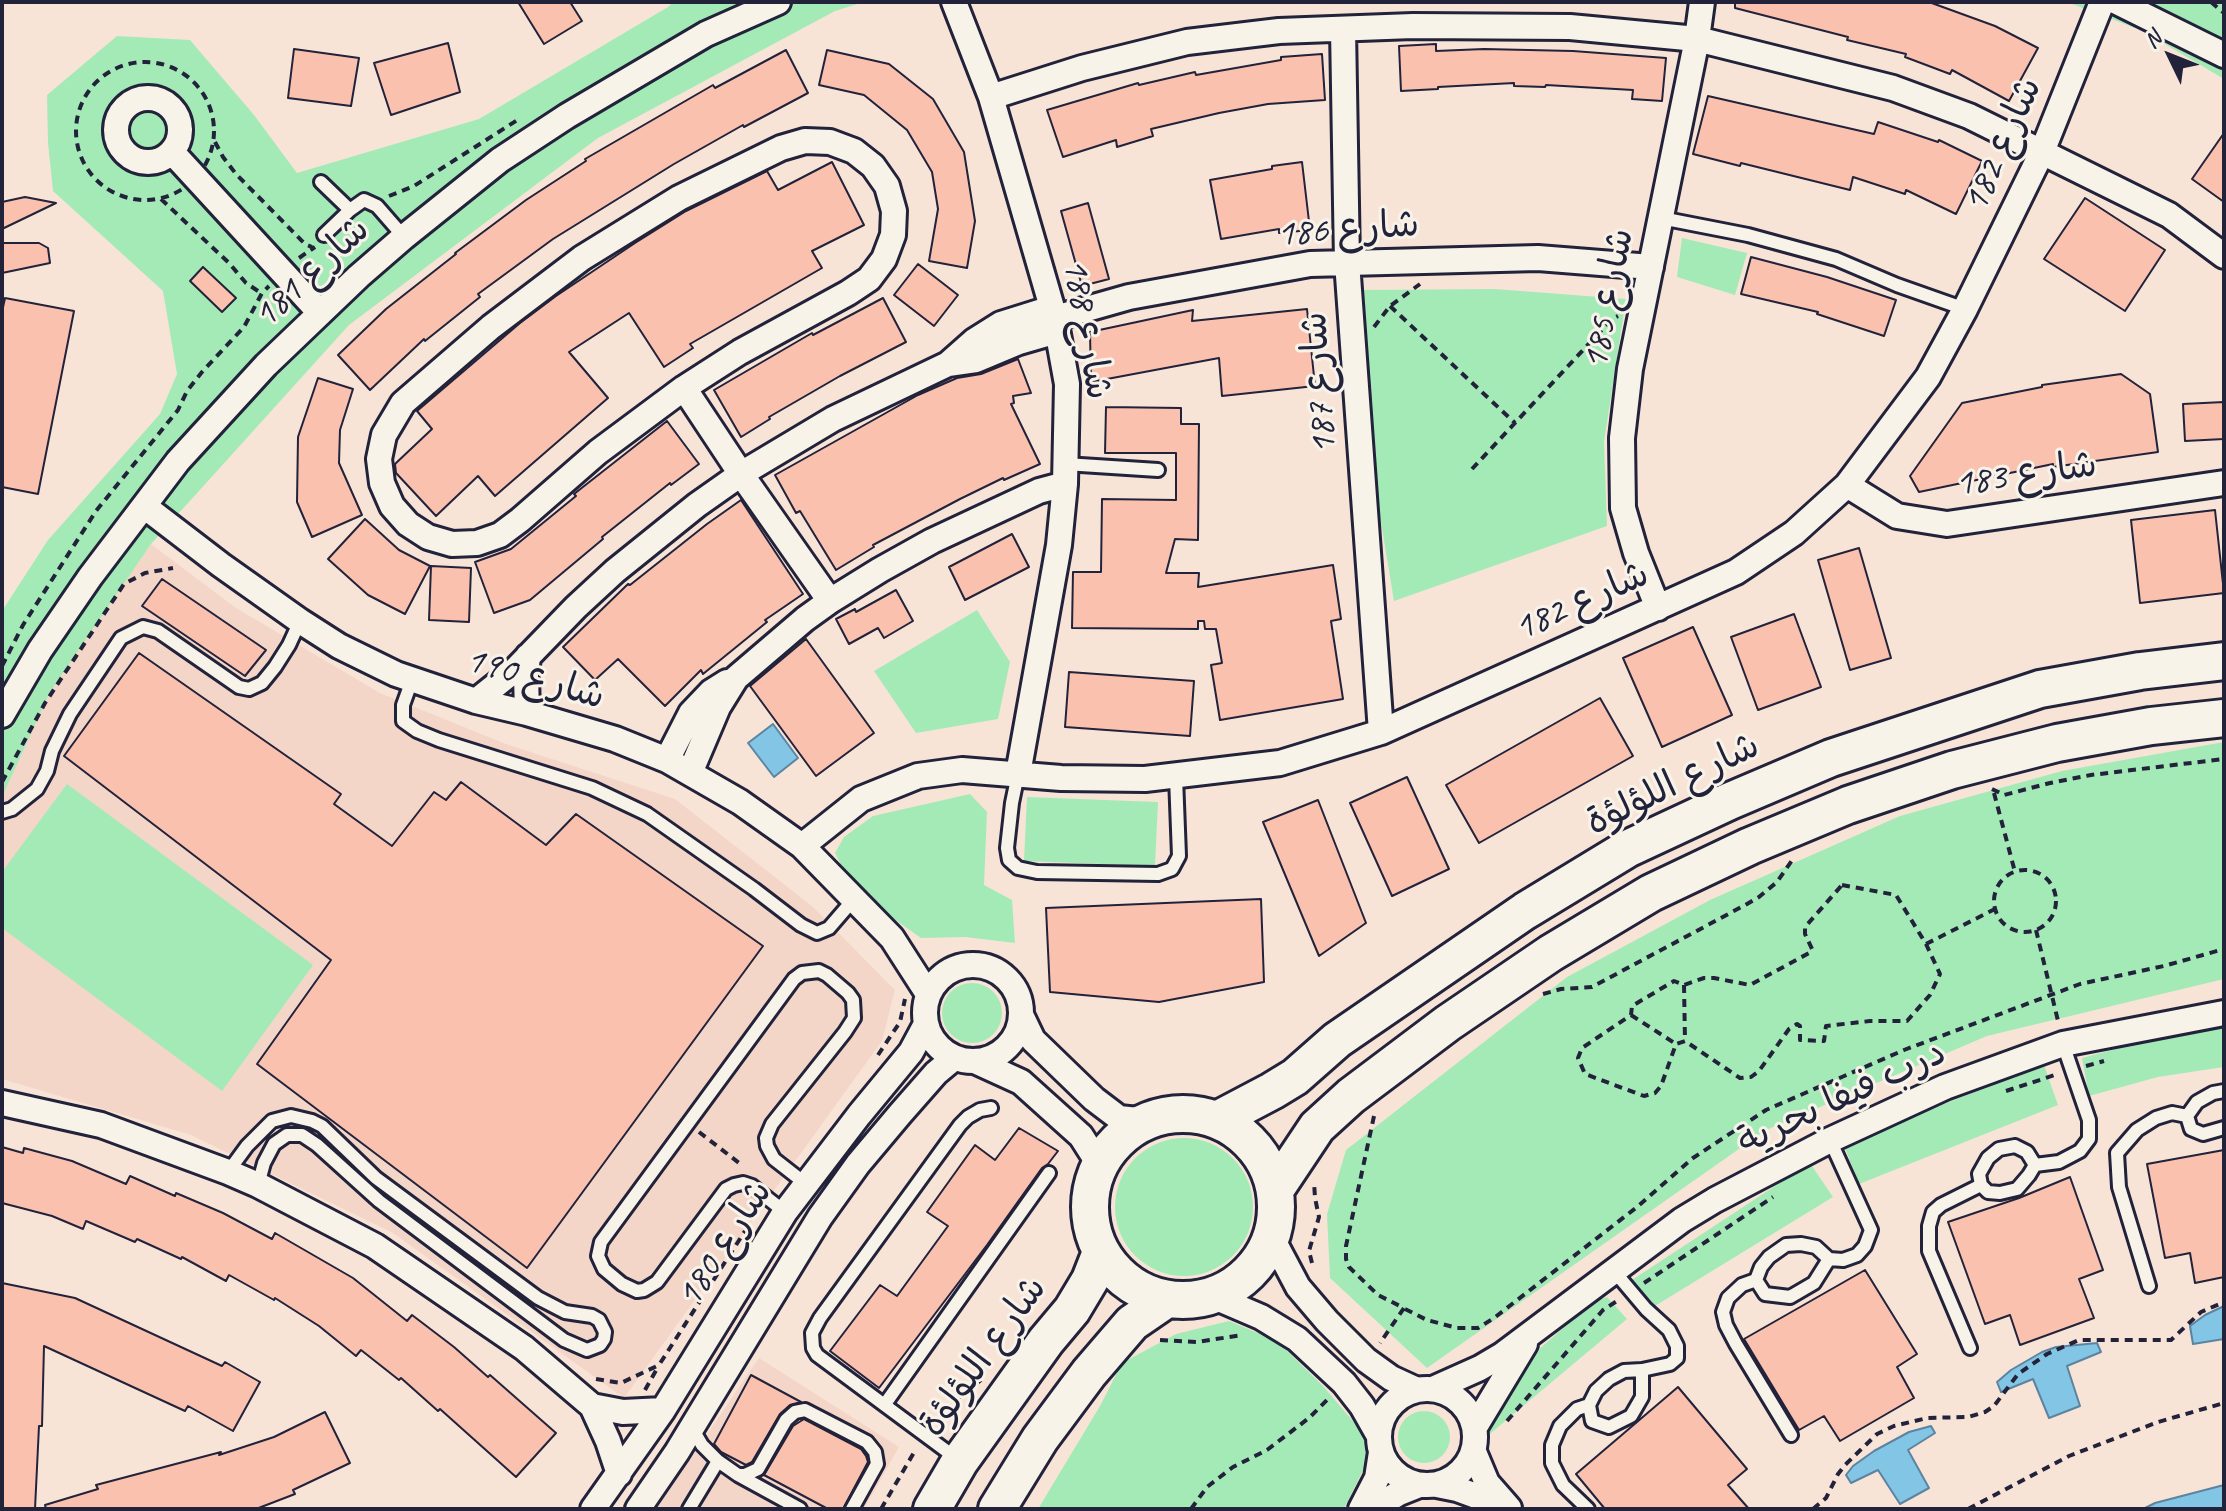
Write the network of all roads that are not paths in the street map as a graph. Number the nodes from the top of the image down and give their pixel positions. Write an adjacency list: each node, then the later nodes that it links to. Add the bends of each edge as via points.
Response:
1 (778, 2): 16 (street, شارع 181, via 706,34 567,116 500,160)
2 (954, 2): 9 (street, شارع 188)
3 (1702, 2): 7 (street, شارع 185)
4 (2102, 2): 11 (street, شارع 182)
5 (2117, 2): 8 (street)
6 (1343, 29): 7 (street, via 1570,27); 9 (street, via 1187,42); 18 (street, شارع 187)
7 (1697, 39): 11 (street, via 1893,88 1969,116); 14 (street, شارع 185)
8 (2224, 55)
9 (991, 97): 22 (street, شارع 188)
10 (172, 152): 21 (street)
11 (2042, 152): 17 (street, via 2169,215); 20 (street, شارع 182)
12 (321, 182): 13 (lane)
13 (350, 210): 15 (lane); 16 (lane, via 364,200 373,202)
14 (1661, 218): 19 (street, شارع 185); 20 (lane, via 1836,259)
15 (324, 235)
16 (404, 237): 21 (street, شارع 181)
17 (2224, 256)
18 (1347, 262): 19 (street, شارع 186, via 1538,258); 22 (street, شارع 186, via 1129,297); 41 (street, شارع 187)
19 (1651, 267): 31 (street, شارع 185, via 1630,369 1622,438 1623,508)
20 (1965, 309): 28 (street, شارع 182, via 1928,377)
21 (320, 313): 29 (street, شارع 181, via 214,420)
22 (1055, 319): 25 (street, شارع 186, via 1019,342 976,360 948,364 833,419); 26 (street, شارع 188, via 1067,384)
23 (684, 388): 23 (street, via 500,535 477,543 452,544 428,537 392,506 382,483 384,435 403,403 535,291 679,198 781,148 805,141 830,142 854,151 887,186 894,211 884,259 869,279 848,293); 25 (street)
24 (1158, 470): 26 (lane)
25 (741, 474): 30 (street); 33 (street, شارع 186, via 615,571)
26 (1065, 474): 30 (street, via 932,541); 44 (street, شارع 188, via 1059,545)
27 (2224, 483): 28 (street, شارع 183, via 1947,524 1897,516)
28 (1847, 485): 31 (street, شارع 182, via 1794,533 1736,572)
29 (144, 506): 32 (street, شارع 190); 39 (street, شارع 181, via 40,650)
30 (830, 601): 35 (street)
31 (1658, 608): 41 (street, شارع 182)
32 (300, 621): 36 (street, شارع 190); 46 (lane, via 275,667 249,689 158,631 143,627 121,638 70,714 37,789)
33 (528, 656): 37 (street, شارع 186); 38 (street)
34 (2224, 661): 61 (main road, شارع اللؤلؤة, via 2040,689 1831,758 1730,801 1627,849 1525,911 1337,1040 1295,1077)
35 (736, 678): 42 (street, via 691,713); 43 (street)
36 (412, 680): 37 (street, شارع 190); 48 (lane, via 403,721 417,731 592,788 647,814 817,933 829,928)
37 (476, 701): 38 (street, شارع 190)
38 (527, 713): 42 (street, شارع 190)
39 (2, 715)
40 (2224, 718): 71 (main road, via 2057,743 1952,770 1848,805 1651,893 1551,953 1351,1096 1317,1127)
41 (1381, 732): 45 (street, شارع 182, via 1280,763)
42 (667, 760): 43 (street, شارع 190)
43 (690, 773): 47 (street, شارع 190)
44 (1018, 774): 45 (street, شارع 182, via 1103,780); 45 (lane, via 1009,860 1037,872 1158,874 1172,869 1179,856); 47 (street, شارع 182, via 962,770 918,776 861,799)
45 (1176, 777)
46 (2, 812)
47 (802, 846): 48 (street, شارع 190)
48 (854, 899): 49 (street, شارع 190)
49 (892, 938): 50 (street, شارع 190); 51 (street, شارع 190)
50 (956, 967): 51 (street); 53 (street, via 988,966 1003,974 1014,986)
51 (928, 994): 54 (street)
52 (2224, 1013): 55 (street, درب فيفا بحرية)
53 (1022, 1017): 56 (street, via 1017,1033 1000,1053); 62 (street, via 1033,1040 1094,1099 1119,1118)
54 (926, 1024): 56 (street, via 941,1049); 68 (street, شارع 180, via 911,1052)
55 (2063, 1044): 64 (street, درب فيفا بحرية, via 1957,1082); 65 (lane, via 2089,1120 2089,1139 2080,1151 2059,1162)
56 (964, 1059): 72 (street, via 1021,1082 1081,1136 1095,1158); 91 (street, شارع 180, via 936,1073 858,1164)
57 (2224, 1091): 60 (lane, via 2197,1102)
58 (2, 1103): 66 (street, via 101,1125)
59 (991, 1108): 86 (lane, via 960,1125 812,1333 817,1355)
60 (2187, 1116): 63 (lane, via 2191,1129 2203,1134); 79 (lane, via 2156,1118 2117,1153 2119,1187)
61 (1217, 1120): 62 (main road, via 1194,1114); 71 (main road, via 1255,1147)
62 (1148, 1121): 72 (main road, via 1122,1137 1102,1161)
63 (2224, 1128)
64 (1830, 1140): 76 (lane, via 1871,1230 1857,1255); 77 (street, درب فيفا بحرية, via 1682,1220)
65 (2035, 1165): 70 (lane, via 2017,1189 1988,1192); 70 (lane, via 2015,1146 1999,1149 1979,1174)
66 (228, 1172): 69 (street); 69 (lane, via 272,1121 291,1116 312,1121 376,1178 538,1298 565,1312 599,1320 604,1339 587,1350 552,1332 379,1201 302,1135 287,1135 274,1144)
67 (1049, 1173): 86 (lane)
68 (806, 1184): 73 (street, شارع 180); 73 (lane, via 774,1159 766,1138 854,1018 853,1000 819,971 794,979 601,1242 598,1256 604,1269 629,1289 644,1290 652,1287 726,1189 743,1183 752,1186)
69 (258, 1185): 88 (street, via 375,1246 524,1348)
70 (1981, 1185): 83 (lane, via 1941,1205 1929,1226 1929,1251)
71 (1275, 1190): 74 (main road)
72 (1085, 1196): 75 (main road, via 1093,1232)
73 (785, 1212): 89 (street, شارع 180)
74 (1271, 1236): 80 (main road, via 1249,1273); 85 (street, via 1298,1287 1327,1321 1378,1351 1391,1378)
75 (1089, 1250): 81 (main road, via 1129,1283); 96 (main road, شارع اللؤلؤة, via 1090,1280 1072,1310)
76 (1829, 1259): 78 (lane, via 1816,1247 1786,1245 1769,1257); 78 (lane, via 1814,1283 1790,1297 1765,1294)
77 (1614, 1271): 82 (street, درب فيفا بحرية); 84 (lane, via 1669,1330 1677,1346 1677,1358 1670,1364)
78 (1756, 1280): 92 (lane, via 1728,1298 1723,1312)
79 (2149, 1286)
80 (1212, 1296): 81 (main road); 93 (street, via 1297,1339 1344,1383)
81 (1167, 1299): 106 (main road, via 1132,1323 1089,1373)
82 (1531, 1335): 85 (street, درب فيفا بحرية, via 1480,1368); 90 (street, درب فيفا بحرية)
83 (1970, 1348)
84 (1642, 1370): 87 (lane, via 1609,1379); 87 (lane, via 1642,1397 1631,1416 1609,1427 1592,1421)
85 (1425, 1389): 90 (street, via 1460,1401); 93 (street, via 1390,1406 1382,1420)
86 (885, 1404): 96 (lane)
87 (1589, 1405): 110 (lane, via 1560,1426 1552,1445 1552,1463 1563,1485)
88 (592, 1406): 89 (street, via 623,1412); 97 (street)
89 (663, 1410): 97 (street, شارع 180)
90 (1475, 1427): 94 (street)
91 (692, 1428): 95 (lane); 102 (street, شارع 180)
92 (1791, 1435)
93 (1380, 1444): 99 (street, via 1395,1473); 107 (street, via 1377,1478)
94 (1474, 1452): 99 (street, via 1449,1481); 109 (street, via 1487,1483)
95 (718, 1461): 98 (lane); 103 (lane)
96 (960, 1461): 100 (main road, شارع اللؤلؤة)
97 (619, 1474): 101 (street, شارع 180)
98 (738, 1475): 104 (lane); 105 (lane, via 758,1469 786,1420 805,1410 867,1442 875,1452 877,1464)
99 (1428, 1485): 108 (street, via 1399,1493); 109 (street, via 1457,1489)
100 (931, 1508)
101 (593, 1509)
102 (638, 1509)
103 (689, 1509)
104 (800, 1509)
105 (852, 1509)
106 (997, 1509)
107 (1361, 1509)
108 (1373, 1509)
109 (1509, 1509)
110 (1588, 1509)

